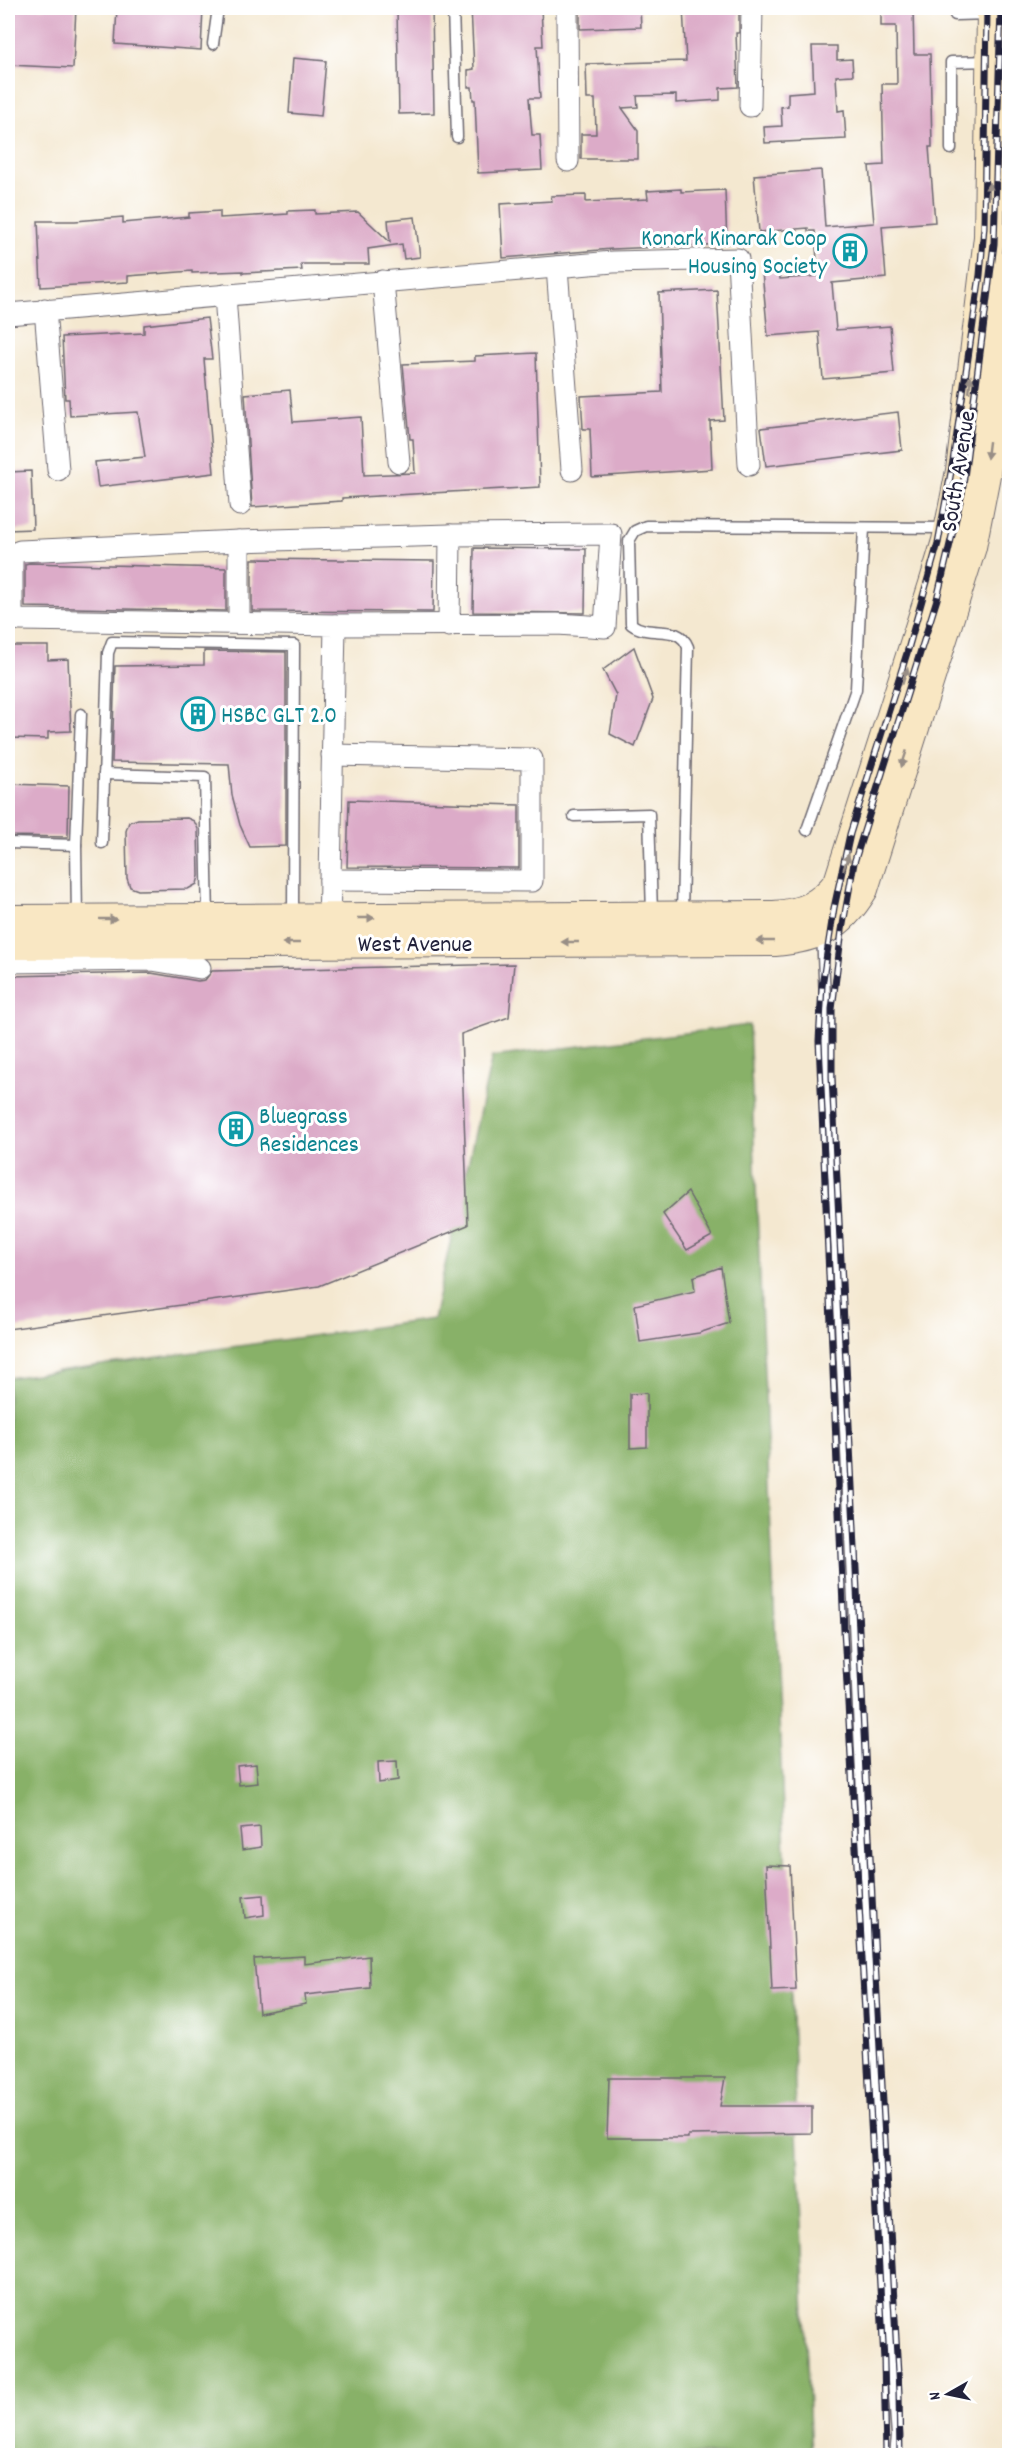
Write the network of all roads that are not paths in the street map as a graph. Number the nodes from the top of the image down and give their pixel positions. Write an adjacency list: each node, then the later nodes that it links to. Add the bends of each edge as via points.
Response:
1 (218, 8): 7 (lane)
2 (453, 8): 10 (lane)
3 (567, 8): 12 (street)
4 (752, 8): 9 (street)
5 (955, 8): 6 (lane, via 955,15)
6 (992, 11): 8 (main road, South Avenue)
7 (213, 44)
8 (991, 61): 11 (lane, via 951,62); 25 (main road, South Avenue, one-way to 8, via 961,471 989,237)
9 (750, 106)
10 (457, 137)
11 (951, 149)
12 (568, 161)
13 (557, 267): 15 (street); 20 (street, via 738,259); 21 (street)
14 (1010, 267): 25 (main road, South Avenue, one-way to 25, via 985,475)
15 (383, 281): 16 (street); 19 (street)
16 (225, 294): 17 (street); 23 (street)
17 (45, 309): 18 (street); 22 (street)
18 (8, 314)
19 (399, 462)
20 (749, 465)
21 (572, 470)
22 (58, 471)
23 (240, 505)
24 (864, 528): 25 (lane); 35 (lane, via 856,689); 41 (lane, via 646,526 635,531 629,541 631,624 640,631 677,634 684,638 687,647)
25 (961, 531): 45 (main road, South Avenue, via 931,595 839,882 824,900)
26 (450, 535): 27 (street); 30 (street); 30 (street, via 611,534 605,627)
27 (239, 541): 28 (street); 28 (street, via 20,551 12,554 12,617)
28 (239, 623): 29 (street)
29 (334, 625): 30 (street); 32 (street)
30 (449, 626)
31 (81, 714): 38 (lane)
32 (333, 755): 39 (street); 39 (street, via 532,759 532,881)
33 (104, 774): 37 (lane); 42 (lane, via 108,653 112,642 294,645); 44 (lane, via 205,777)
34 (574, 816): 40 (lane, via 649,814)
35 (807, 830)
36 (8, 843): 38 (lane)
37 (102, 843)
38 (76, 845): 43 (lane)
39 (330, 880): 47 (street)
40 (652, 917): 41 (main road, West Avenue); 47 (main road, West Avenue, one-way to 40)
41 (682, 917): 45 (main road, West Avenue)
42 (293, 918): 44 (main road, West Avenue); 47 (main road, West Avenue)
43 (77, 919): 44 (main road, West Avenue, one-way to 44); 46 (main road, West Avenue)
44 (208, 919)
45 (817, 919): 47 (main road, West Avenue, one-way to 47, via 810,936 775,941); 51 (lane, via 881,2196 897,2436)
46 (8, 920)
47 (329, 931): 48 (main road, West Avenue, one-way to 48)
48 (8, 944)
49 (8, 962): 50 (street, via 152,960)
50 (200, 968)
51 (895, 2456)

